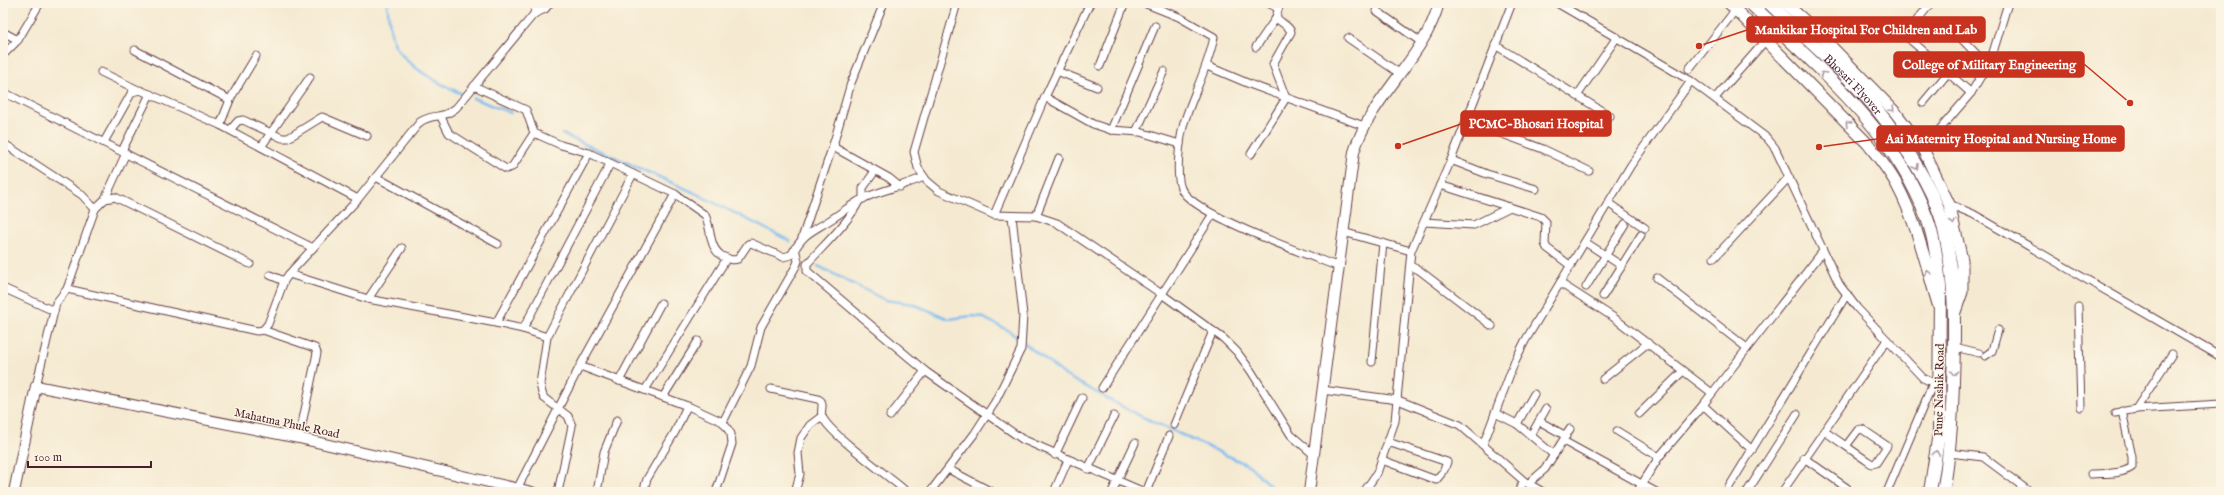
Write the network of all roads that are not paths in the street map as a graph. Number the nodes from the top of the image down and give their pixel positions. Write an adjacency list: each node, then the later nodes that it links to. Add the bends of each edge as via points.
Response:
1 (40, 3): 28 (street)
2 (536, 3): 21 (street)
3 (550, 3): 21 (street, via 545,9)
4 (884, 3): 71 (street, via 851,83)
5 (957, 3): 86 (street, via 914,152 918,168)
6 (1090, 3): 41 (street)
7 (1125, 3): 37 (street)
8 (1144, 3): 38 (street, via 1179,17 1214,37)
9 (1268, 3): 19 (street)
10 (1439, 3): 30 (street, via 1430,28)
11 (1512, 3): 31 (street)
12 (1557, 3): 26 (street)
13 (1750, 3): 131 (highway, Bhosari Flyover, one-way to 13, via 1938,264 1928,219 1916,193 1876,129 1846,96)
14 (1769, 3): 134 (highway, Bhosari Flyover, one-way to 134, via 1856,87 1886,121 1907,152 1940,215 1951,262)
15 (1784, 3): 75 (main road, one-way to 75, via 1814,29 1895,112)
16 (1931, 3): 44 (street, via 1905,35)
17 (2008, 3): 36 (street)
18 (1735, 5): 29 (main road); 40 (street)
19 (1279, 6): 22 (street)
20 (1377, 11): 30 (street)
21 (534, 14): 47 (street)
22 (1276, 18): 32 (street); 55 (street, via 1290,28 1291,32 1273,64)
23 (1155, 26): 65 (street)
24 (1952, 28): 36 (street)
25 (3, 32): 28 (street)
26 (1618, 37): 46 (street); 53 (street)
27 (1348, 38): 43 (street)
28 (18, 40): 34 (street)
29 (1766, 40): 56 (street); 141 (main road, one-way to 29, via 1913,220 1885,166 1868,144)
30 (1421, 42): 43 (street)
31 (1495, 45): 53 (street); 61 (street)
32 (1256, 47)
33 (135, 50): 57 (street)
34 (3, 55)
35 (256, 56): 57 (street)
36 (1987, 65): 51 (street)
37 (1100, 66)
38 (1207, 66): 55 (street); 73 (street, via 1184,124)
39 (1164, 70): 66 (street)
40 (1689, 70)
41 (1057, 71): 48 (street); 54 (street)
42 (101, 72): 49 (street)
43 (1399, 73): 63 (street)
44 (1948, 73): 51 (street); 58 (street)
45 (310, 77): 67 (street)
46 (1691, 81): 56 (street); 95 (street, via 1631,165)
47 (474, 86): 60 (street, via 456,108); 68 (street, via 526,110)
48 (1097, 87)
49 (136, 89): 52 (street); 70 (street)
50 (3, 92): 70 (street)
51 (1971, 93): 75 (street)
52 (150, 94): 62 (street); 76 (street)
53 (1577, 96): 59 (street)
54 (1045, 97): 65 (street, via 1093,124); 99 (street)
55 (1286, 98): 63 (street); 78 (street)
56 (1714, 98): 87 (street, via 1767,138 1775,148)
57 (229, 101): 62 (street)
58 (1923, 103)
59 (1610, 116)
60 (441, 117): 68 (street, via 449,133 506,169 512,167); 85 (street, via 426,118 420,122)
61 (1466, 121): 80 (street); 83 (street, via 1544,149)
62 (220, 125): 64 (street)
63 (1364, 126): 106 (street, via 1354,152)
64 (230, 130): 67 (street, via 238,121 243,120); 74 (street)
65 (1111, 130): 66 (street)
66 (1136, 132): 73 (street)
67 (271, 133): 69 (street, via 288,138 322,117); 74 (street)
68 (534, 133): 77 (street, via 561,145)
69 (367, 136)
70 (104, 142): 76 (street)
71 (834, 142): 82 (street, via 835,148); 108 (street)
72 (3, 143): 98 (street, via 82,195)
73 (1180, 144): 100 (street, via 1182,191 1190,200)
74 (261, 147): 93 (street)
75 (1923, 149): 96 (main road)
76 (124, 152): 92 (street); 112 (street)
77 (589, 153): 81 (street); 144 (street)
78 (1251, 154)
79 (1059, 158): 102 (street)
80 (1451, 160): 88 (street); 90 (street)
81 (610, 164): 84 (street); 146 (street)
82 (875, 171): 89 (street); 94 (street, via 863,188)
83 (1589, 171)
84 (633, 174): 91 (street); 150 (street)
85 (376, 177): 93 (street); 111 (street)
86 (924, 177): 89 (street); 99 (street, via 939,192)
87 (1789, 177): 116 (street); 119 (street)
88 (1440, 185): 97 (street); 103 (street)
89 (900, 187): 94 (street)
90 (1536, 189)
91 (675, 194): 118 (street, via 705,215 713,247); 159 (street)
92 (105, 199): 98 (street); 120 (street, via 115,197)
93 (358, 199): 112 (street)
94 (861, 200): 108 (street); 160 (street, via 848,220 807,264 807,271)
95 (1608, 203): 105 (street); 109 (street)
96 (1949, 204): 143 (main road, one-way to 143, via 1962,260 1963,276 1962,292); 157 (street, via 1973,214)
97 (1510, 207): 103 (street, via 1474,225); 122 (street, via 1541,217 1546,222 1547,248)
98 (95, 209): 133 (street)
99 (994, 214): 101 (street)
100 (1213, 214): 124 (street); 136 (street)
101 (1012, 216): 102 (street); 185 (street, via 1023,315 1021,348)
102 (1036, 216): 136 (street, via 1057,223)
103 (1424, 222): 115 (street)
104 (1624, 224): 117 (street)
105 (1645, 228)
106 (1343, 232): 110 (street); 124 (street)
107 (1641, 235): 123 (street)
108 (802, 238): 114 (street)
109 (1585, 242): 117 (street); 122 (street)
110 (1383, 243): 115 (street); 158 (street)
111 (498, 244)
112 (313, 248): 125 (street)
113 (402, 248): 138 (street)
114 (795, 248): 118 (street, via 791,254 783,257 751,243 738,259); 191 (street, via 798,261 796,266 761,327 751,366)
115 (1412, 251): 121 (street)
116 (1823, 251): 135 (street, via 1839,284); 155 (street)
117 (1606, 255): 123 (street); 130 (street)
118 (727, 258): 168 (street)
119 (1714, 258)
120 (250, 264)
121 (1410, 266): 145 (street, via 1419,270); 174 (street)
122 (1571, 266): 129 (street)
123 (1622, 266): 137 (street)
124 (1338, 267): 169 (street)
125 (289, 274): 128 (street); 138 (street)
126 (270, 275): 128 (street)
127 (1657, 278): 155 (street)
128 (284, 281): 147 (street, via 268,324)
129 (1560, 283): 153 (street, via 1613,316); 182 (street, via 1518,354)
130 (1586, 287)
131 (1940, 287): 141 (highway, Pune Nashik Road)
132 (3, 288): 142 (street)
133 (67, 289): 142 (street, via 56,303); 147 (street, via 257,331)
134 (1952, 292): 143 (highway, Pune Nashik Road)
135 (1847, 294): 151 (street); 205 (street)
136 (1163, 295): 149 (street); 166 (street)
137 (1603, 296)
138 (368, 300): 144 (street)
139 (661, 303): 163 (street)
140 (2078, 307): 178 (street)
141 (1940, 310): 164 (highway, Pune Nashik Road)
142 (54, 311): 165 (street)
143 (1954, 315): 154 (highway, Pune Nashik Road)
144 (496, 323): 146 (street)
145 (1492, 326)
146 (523, 329): 150 (street)
147 (263, 330): 199 (street, via 309,345 315,348 317,353)
148 (1998, 330): 154 (street, via 1992,351 1982,354)
149 (1213, 331): 193 (street); 207 (street, via 1244,361 1291,436)
150 (547, 337): 179 (street, via 540,384 544,398)
151 (1887, 340): 164 (street, via 1924,378); 196 (street)
152 (698, 341): 172 (street)
153 (1648, 343): 161 (street); 162 (street)
154 (1954, 347): 206 (highway, Pune Nashik Road, one-way to 206)
155 (1747, 348): 170 (street)
156 (2172, 354): 181 (street)
157 (2221, 357)
158 (1372, 362)
159 (580, 366): 163 (street); 179 (street)
160 (925, 371): 185 (street); 187 (street)
161 (1683, 371): 170 (street); 183 (street)
162 (1603, 379)
163 (619, 381): 168 (street)
164 (1937, 384): 244 (street); 245 (highway, Pune Nashik Road, one-way to 164, via 1938,433)
165 (36, 386): 199 (street, Mahatma Phule Road); 222 (street)
166 (1102, 388)
167 (771, 389): 186 (street, via 818,398 823,403)
168 (645, 390): 172 (street)
169 (1322, 390): 174 (street); 207 (street)
170 (1712, 393): 176 (street)
171 (1534, 394): 192 (street)
172 (663, 397): 177 (street)
173 (1082, 398): 208 (street)
174 (1398, 400): 201 (street, via 1395,422); 203 (street, via 1460,425)
175 (2221, 404): 181 (street)
176 (1703, 405): 205 (street); 210 (street)
177 (687, 406): 191 (street); 226 (street, via 647,479)
178 (2081, 407)
179 (557, 409): 221 (street); 224 (street, via 568,416 572,426)
180 (1546, 409): 190 (street)
181 (2136, 409): 216 (street, via 2118,412 2132,457 2132,467 2120,472)
182 (1495, 414): 192 (street); 203 (street)
183 (1639, 414)
184 (1797, 414): 242 (street)
185 (987, 415): 208 (street, via 1022,439); 214 (street)
186 (822, 416): 228 (street, via 810,425 801,438 798,453 800,474); 229 (street, via 846,442)
187 (890, 416)
188 (1114, 416): 215 (street)
189 (617, 420): 225 (street, via 604,452)
190 (1539, 421): 197 (street); 200 (street)
191 (723, 422): 227 (street, via 731,434 732,444)
192 (1517, 424): 197 (street)
193 (1174, 425)
194 (1570, 429): 200 (street)
195 (1617, 431): 210 (street)
196 (1824, 431): 204 (street); 211 (street)
197 (1531, 435): 209 (street)
198 (1169, 436): 234 (street)
199 (299, 438): 221 (street, Mahatma Phule Road)
200 (1566, 440): 209 (street); 219 (street)
201 (1388, 442): 213 (street); 213 (street, via 1447,462 1436,480)
202 (1135, 443): 217 (street)
203 (1483, 445): 218 (street)
204 (1846, 446): 204 (street, via 1858,430 1862,429 1887,446 1876,463 1872,464)
205 (1752, 450): 241 (street)
206 (1949, 453): 246 (highway, Pune Nashik Road); 247 (street, via 1983,457)
207 (1313, 454): 235 (street)
208 (1055, 455): 212 (street)
209 (1554, 455): 218 (street, via 1545,468)
210 (1659, 457): 219 (street)
211 (1804, 458): 220 (street); 243 (street)
212 (1068, 460): 215 (street); 232 (street)
213 (1382, 460): 236 (street, via 1377,473)
214 (948, 469): 230 (street); 231 (street)
215 (1088, 469): 217 (street)
216 (2091, 474)
217 (1117, 481): 233 (street); 234 (street)
218 (1526, 483): 237 (street); 238 (street)
219 (1642, 484): 239 (street); 240 (street)
220 (1847, 488)
221 (517, 489): 223 (street, Mahatma Phule Road)
222 (14, 492)
223 (532, 492)
224 (558, 492)
225 (597, 492)
226 (643, 492)
227 (716, 492)
228 (795, 492)
229 (907, 492)
230 (930, 492)
231 (992, 492)
232 (1054, 492)
233 (1112, 492)
234 (1145, 492)
235 (1309, 492)
236 (1364, 492)
237 (1518, 492)
238 (1542, 492)
239 (1637, 492)
240 (1656, 492)
241 (1726, 492)
242 (1748, 492)
243 (1782, 492)
244 (1887, 492)
245 (1930, 492)
246 (1943, 492)
247 (2030, 492)

